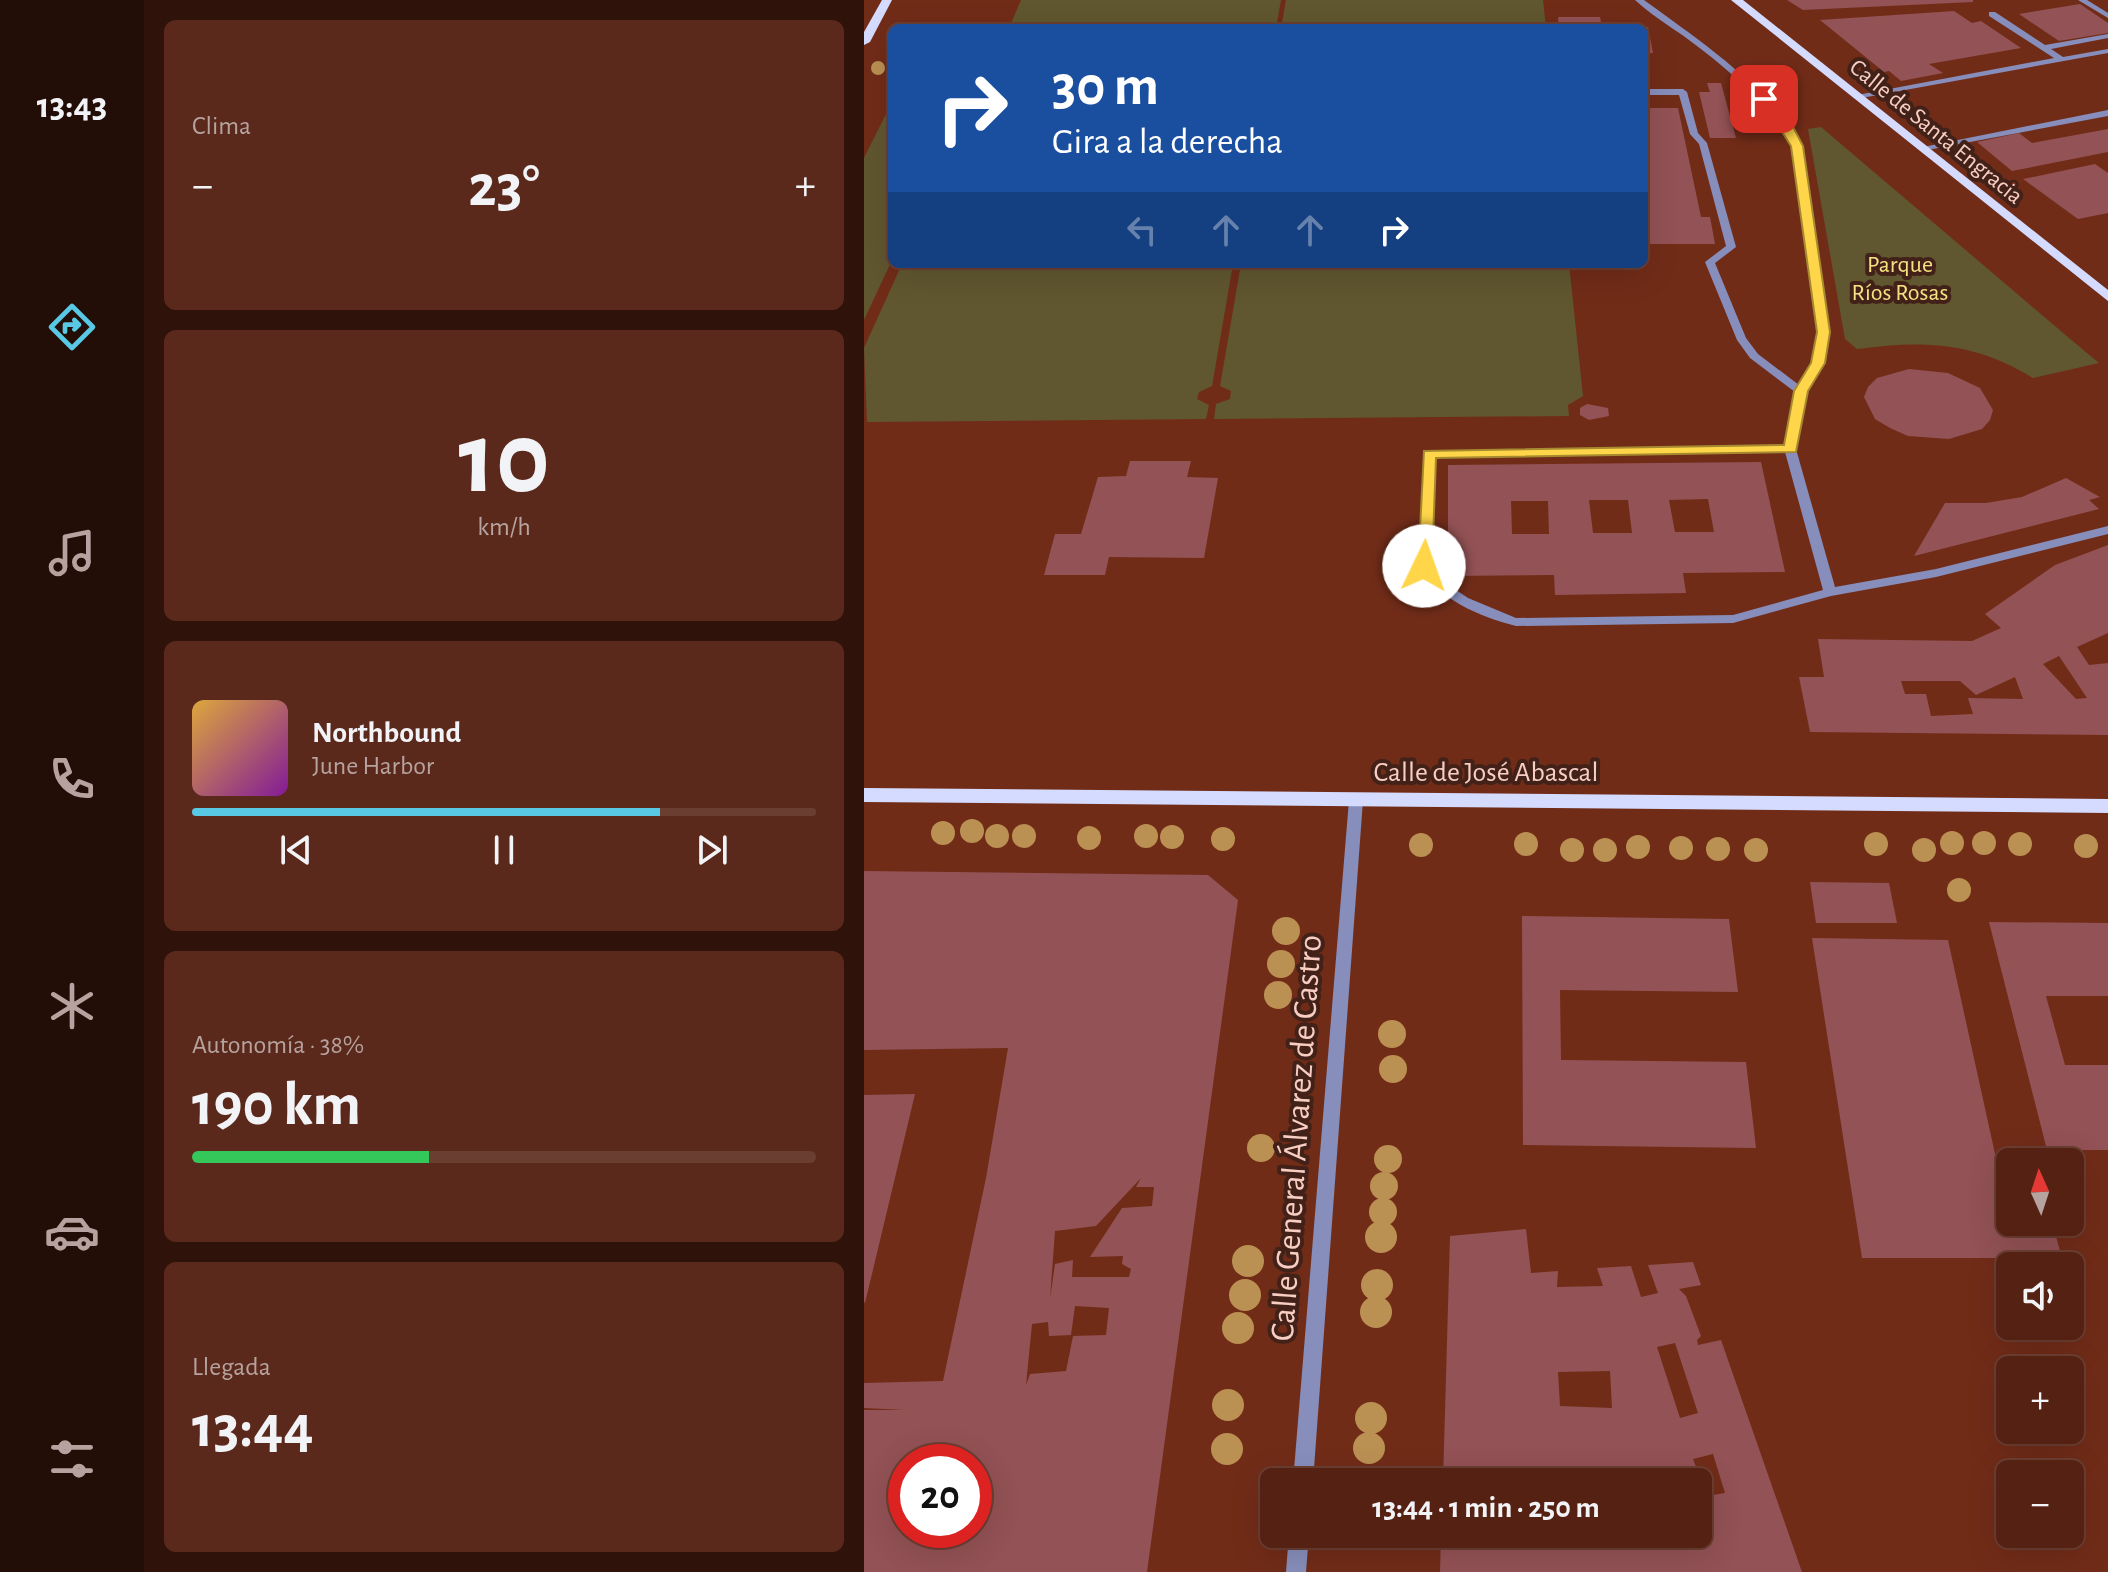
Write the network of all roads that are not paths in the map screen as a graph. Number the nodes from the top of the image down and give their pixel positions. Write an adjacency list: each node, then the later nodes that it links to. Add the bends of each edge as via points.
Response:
1 (887, 0): 8 (main road)
2 (1639, 0): 17 (street, via 1764,99 1797,146 1823,332 1818,363)
3 (1736, 0): 13 (main road, Calle de Santa Engracia)
4 (2082, 0): 6 (street)
5 (1992, 14): 9 (street)
6 (2108, 16)
7 (2108, 36): 9 (street)
8 (864, 42)
9 (2044, 48): 11 (street)
10 (2108, 51): 11 (street)
11 (2061, 59): 13 (street)
12 (1648, 92): 17 (street, via 1683,92 1694,134 1703,143 1731,247 1710,262 1741,338 1754,356)
13 (1856, 96): 15 (main road, Calle de Santa Engracia)
14 (2108, 113): 15 (street)
15 (1922, 148): 16 (main road, Calle de Santa Engracia)
16 (2108, 297)
17 (1801, 391): 18 (street)
18 (1790, 449): 20 (street); 20 (street, via 1429,454 1424,566 1431,580 1500,619 1516,622 1733,619)
19 (2108, 530): 20 (street, via 1936,573)
20 (1830, 592)
21 (864, 795): 22 (main road, Calle de José Abascal)
22 (1356, 800): 23 (main road, Calle de José Abascal); 24 (street, Calle General Álvarez de Castro)
23 (2108, 806)
24 (1304, 1468)
25 (1298, 1548): 26 (street)
26 (1296, 1572)

